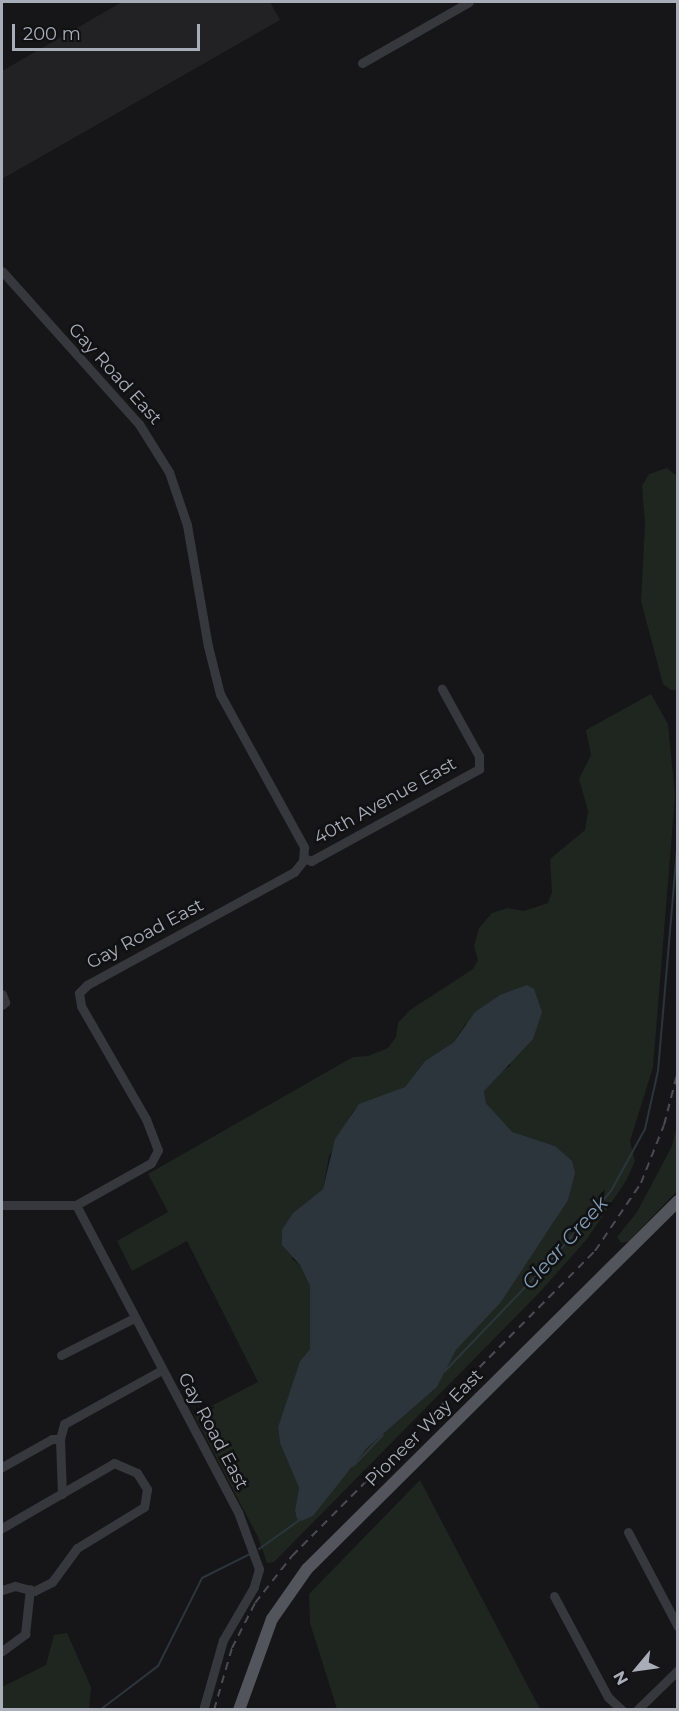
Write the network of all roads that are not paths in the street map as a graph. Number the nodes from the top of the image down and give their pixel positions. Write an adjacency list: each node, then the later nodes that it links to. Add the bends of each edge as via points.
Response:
1 (468, 2): 2 (street)
2 (362, 63)
3 (2, 271): 5 (street, Gay Road East, via 139,424 169,472 187,525 220,694 300,836)
4 (442, 688): 5 (street, 40th Avenue East, via 481,766 311,861)
5 (304, 858): 10 (street, Gay Road East, via 294,872 82,988 81,1006 146,1119 158,1150 151,1163)
6 (2, 994): 7 (street)
7 (2, 1005)
8 (678, 1201): 26 (main road, Pioneer Way East, via 307,1569 272,1619)
9 (2, 1205): 10 (street)
10 (76, 1205): 11 (street, Gay Road East)
11 (134, 1318): 12 (street); 13 (street, Gay Road East)
12 (61, 1355)
13 (162, 1370): 14 (street, via 68,1421); 25 (street, Gay Road East, via 238,1512 259,1569 254,1587 223,1640)
14 (60, 1439): 15 (street, via 52,1439); 16 (street)
15 (2, 1467)
16 (62, 1494): 17 (street); 19 (street, via 114,1463 128,1466 142,1478 148,1495 144,1507 77,1548 52,1582)
17 (2, 1528)
18 (628, 1532): 22 (street)
19 (30, 1589): 20 (street, via 15,1586); 23 (street, via 25,1634)
20 (2, 1590)
21 (554, 1596): 27 (street, via 608,1697)
22 (678, 1627)
23 (2, 1651)
24 (678, 1670): 28 (street)
25 (203, 1710)
26 (239, 1710)
27 (622, 1710)
28 (637, 1710)

